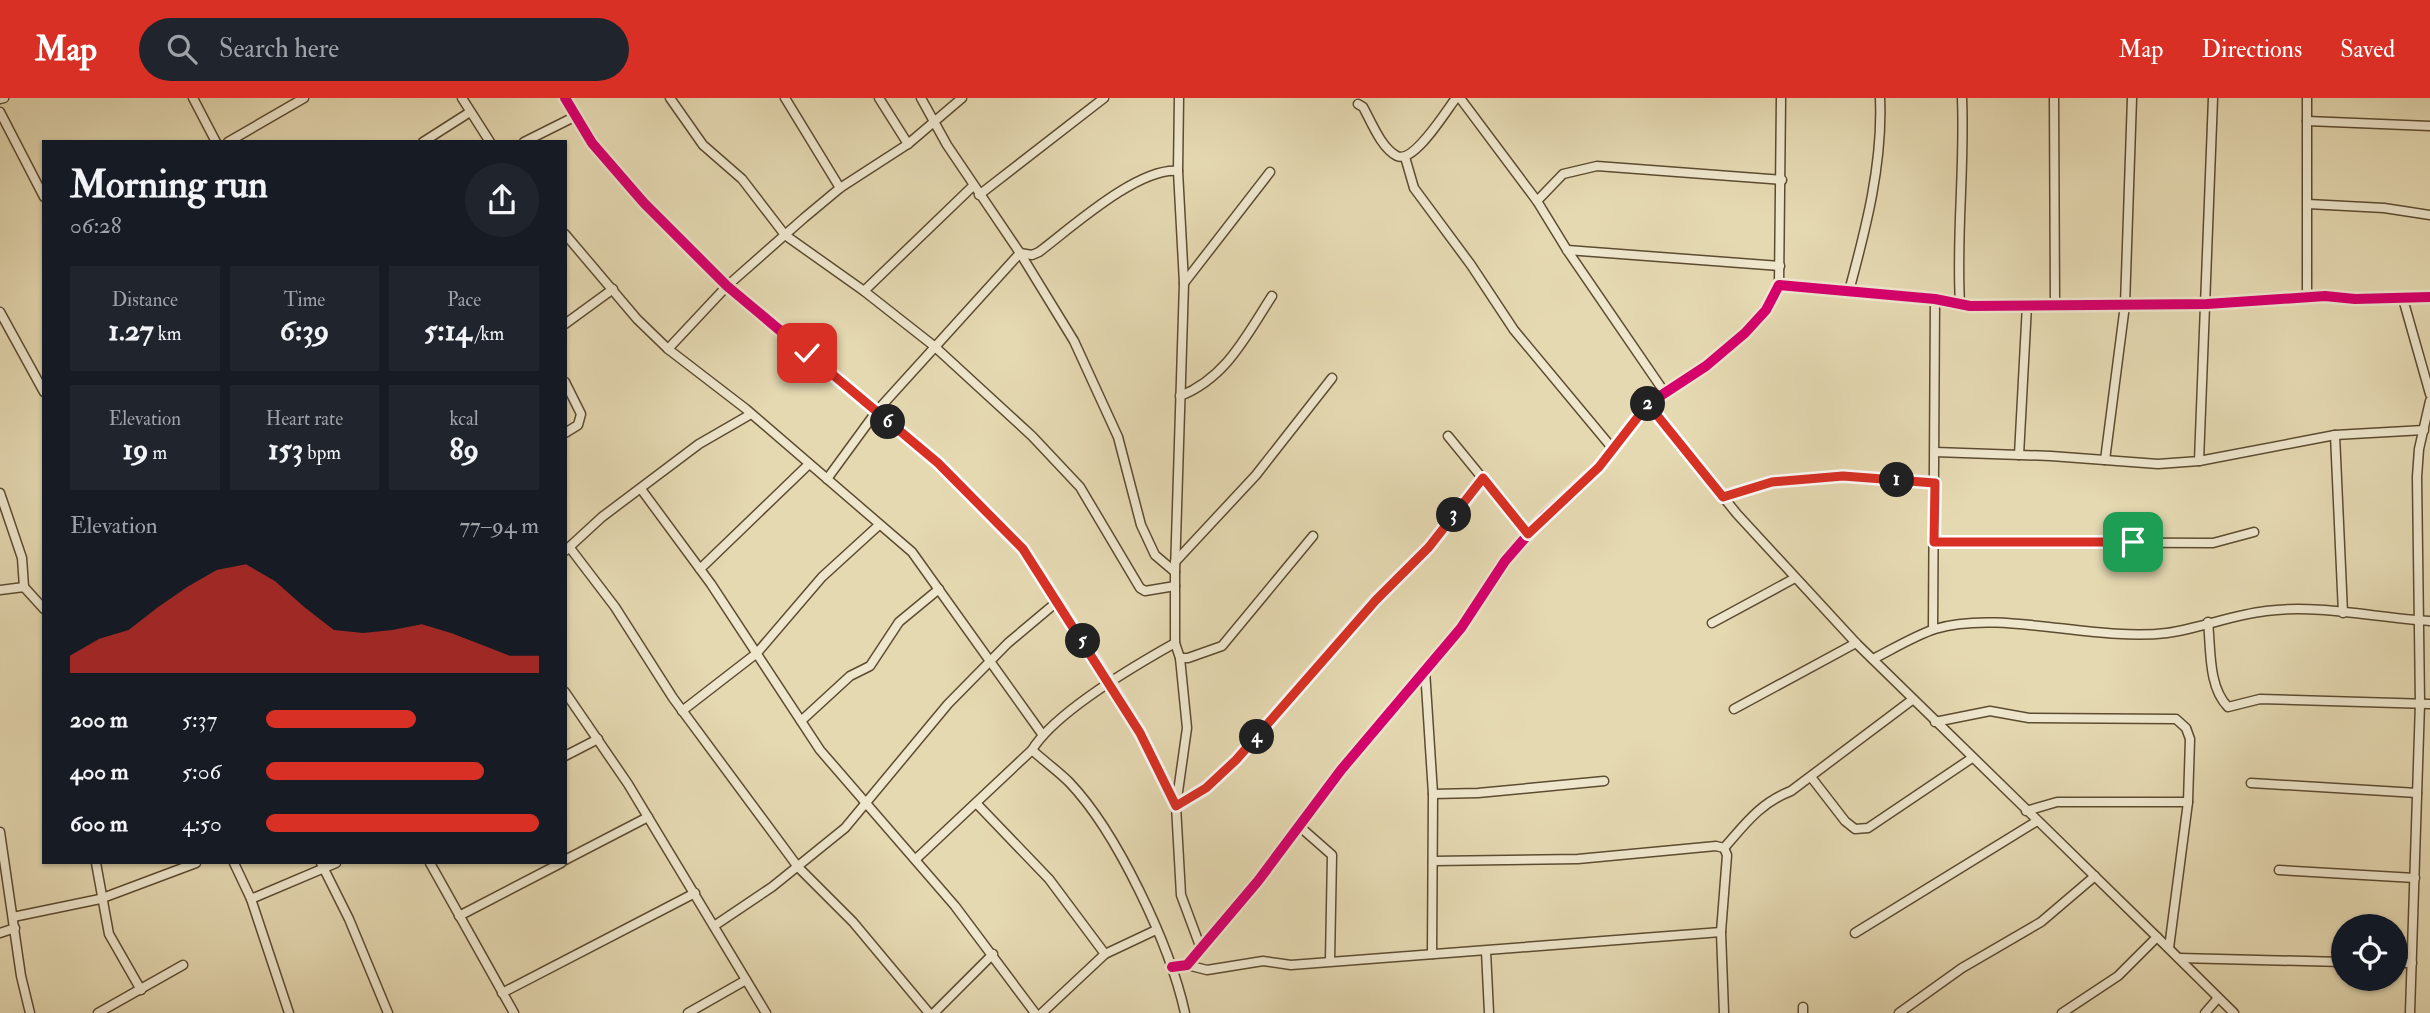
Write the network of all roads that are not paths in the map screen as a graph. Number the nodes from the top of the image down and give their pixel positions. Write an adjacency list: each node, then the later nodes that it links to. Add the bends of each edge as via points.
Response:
1 (193, 98): 29 (street)
2 (304, 98): 20 (street)
3 (462, 98): 23 (street)
4 (565, 98): 24 (street)
5 (670, 98): 45 (street, via 703,145 742,179)
6 (785, 98): 39 (street)
7 (879, 98): 33 (street)
8 (920, 98): 26 (street)
9 (962, 98): 26 (street)
10 (1104, 98): 41 (street)
11 (1179, 98): 35 (street)
12 (1458, 98): 34 (street, via 1416,151); 42 (street)
13 (1781, 98): 37 (street)
14 (1880, 98): 55 (street, via 1882,136)
15 (1962, 98): 61 (street)
16 (2054, 98): 65 (street)
17 (2132, 98): 64 (street)
18 (2213, 98): 62 (street)
19 (2307, 98): 25 (street)
20 (291, 101): 30 (street)
21 (1358, 104): 34 (street, via 1385,144 1397,156)
22 (0, 112): 40 (street)
23 (470, 112): 28 (street); 31 (street)
24 (576, 116): 32 (street); 52 (street, via 592,143)
25 (2307, 121): 27 (street); 43 (street)
26 (934, 122): 33 (street); 38 (street)
27 (2430, 126)
28 (438, 139)
29 (213, 140)
30 (231, 140)
31 (489, 140)
32 (528, 140)
33 (908, 144): 39 (street)
34 (1405, 157): 84 (street, via 1414,188 1514,330)
35 (1178, 171): 48 (street, via 1168,170 1136,184 1039,252); 50 (street)
36 (1269, 172): 50 (street)
37 (1782, 180): 42 (street, via 1597,166 1563,174); 49 (street)
38 (973, 186): 41 (street); 54 (street)
39 (840, 188): 45 (street)
40 (42, 193)
41 (979, 195): 48 (street)
42 (1537, 201): 47 (street)
43 (2308, 204): 44 (street); 57 (street)
44 (2430, 215)
45 (785, 235): 52 (street); 54 (street)
46 (567, 236): 53 (street)
47 (1567, 250): 49 (street); 73 (street)
48 (1020, 253): 68 (street); 106 (street, via 1100,391 1118,437 1141,525 1155,555)
49 (1780, 265): 51 (street)
50 (1184, 283): 75 (street)
51 (1779, 285): 55 (street); 73 (street, via 1766,310 1745,333)
52 (726, 286): 69 (street); 78 (street)
53 (613, 289): 67 (street); 69 (street)
54 (864, 291): 68 (street)
55 (1849, 291): 59 (street)
56 (1272, 296): 75 (street, via 1228,365 1205,385)
57 (2307, 296): 60 (street); 62 (street)
58 (2430, 297): 60 (street)
59 (1935, 299): 61 (street); 85 (street)
60 (2403, 299): 74 (street)
61 (1960, 304): 63 (street)
62 (2207, 304): 64 (street); 88 (street)
63 (2027, 305): 65 (street); 86 (street)
64 (2125, 305): 65 (street); 87 (street)
65 (2055, 306)
66 (0, 312): 72 (street)
67 (567, 323)
68 (934, 346): 78 (street); 108 (street, via 1080,487 1140,588)
69 (668, 349): 79 (street)
70 (1332, 378): 104 (street, via 1256,475)
71 (567, 386): 81 (street, via 580,414 578,425)
72 (42, 388)
73 (1665, 393): 77 (street)
74 (2430, 394)
75 (1180, 396): 104 (street)
76 (2430, 401): 80 (street)
77 (1648, 404): 84 (street); 95 (street)
78 (876, 412): 91 (street); 112 (street, via 990,514 1023,549)
79 (751, 414): 89 (street); 93 (street, via 699,444)
80 (2424, 430): 82 (street); 102 (street, via 2417,477)
81 (567, 432)
82 (2335, 435): 88 (street); 114 (street)
83 (1448, 436): 90 (street)
84 (1613, 449): 98 (street)
85 (1935, 452): 86 (street); 92 (street)
86 (2019, 455): 87 (street)
87 (2105, 460): 88 (street)
88 (2199, 461)
89 (809, 464): 91 (street); 105 (street)
90 (1483, 478): 98 (street); 149 (street, via 1429,547 1376,600 1236,760 1206,788)
91 (827, 480): 96 (street)
92 (1935, 483): 95 (street, via 1843,476 1772,482); 101 (street)
93 (641, 489): 103 (street); 105 (street)
94 (0, 493): 109 (street, via 22,558)
95 (1723, 497): 107 (street)
96 (879, 525): 110 (street, via 912,552); 122 (street, via 822,577)
97 (2254, 532): 101 (street, via 2213,543)
98 (1528, 534): 126 (street)
99 (1313, 536): 123 (street, via 1222,646)
100 (2430, 541): 102 (street)
101 (1934, 542): 119 (street)
102 (2418, 542): 115 (street)
103 (568, 549): 133 (street, via 615,607)
104 (1175, 562): 106 (street)
105 (700, 569): 122 (street)
106 (1175, 572): 108 (street)
107 (1795, 578): 118 (street); 121 (street)
108 (1175, 586): 120 (street)
109 (24, 587): 111 (street); 113 (street)
110 (939, 589): 125 (street); 134 (street, via 899,622 870,666 849,676)
111 (0, 590)
112 (1058, 601): 125 (street); 127 (street)
113 (42, 607)
114 (2343, 613): 115 (street); 117 (street, via 2267,610)
115 (2420, 621): 116 (street); 130 (street)
116 (2430, 621)
117 (2208, 622): 119 (street, via 2168,633 2068,631 1988,623); 130 (street, via 2214,676 2220,699 2228,707 2260,699)
118 (1712, 623)
119 (1933, 629): 124 (street)
120 (1175, 643): 123 (street); 127 (street)
121 (1856, 643): 124 (street); 132 (street)
122 (757, 653): 133 (street); 134 (street)
123 (1180, 658): 149 (street, via 1187,728)
124 (1873, 659): 129 (street)
125 (990, 661): 136 (street); 146 (street)
126 (1425, 670): 145 (street); 153 (street)
127 (1110, 683): 136 (street); 149 (street)
128 (567, 695): 137 (street)
129 (1912, 700): 135 (street); 141 (street)
130 (2420, 703): 131 (street); 144 (street)
131 (2430, 704)
132 (1734, 709)
133 (682, 710): 165 (street)
134 (801, 721): 146 (street, via 820,750)
135 (1935, 722): 140 (street); 147 (street, via 1990,711 2029,718 2176,719 2190,738)
136 (1042, 734): 138 (street)
137 (597, 739): 139 (street); 151 (street)
138 (1032, 750): 148 (street); 176 (street, via 1070,783 1092,811)
139 (567, 754)
140 (1972, 758): 141 (street, via 1868,828 1855,829 1845,821); 150 (street)
141 (1811, 777): 155 (street, via 1756,810)
142 (1604, 780): 145 (street)
143 (2250, 783): 144 (street)
144 (2417, 793): 168 (street)
145 (1433, 794): 158 (street)
146 (867, 801): 156 (street); 165 (street, via 845,828)
147 (2189, 802): 150 (street, via 2057,802); 182 (street)
148 (977, 804): 156 (street); 185 (street, via 1049,879)
149 (1176, 806): 181 (street, via 1181,895)
150 (2026, 811): 152 (street)
151 (648, 817): 157 (street); 169 (street)
152 (2037, 821): 167 (street); 179 (street)
153 (1299, 826): 181 (street); 188 (street, via 1332,855)
154 (0, 832): 173 (street)
155 (1724, 848): 158 (street, via 1578,859); 177 (street)
156 (916, 859): 184 (street)
157 (567, 860)
158 (1433, 861): 186 (street)
159 (96, 864): 170 (street)
160 (193, 864): 170 (street)
161 (234, 864): 171 (street)
162 (431, 864): 172 (street)
163 (559, 864): 172 (street)
164 (323, 866): 171 (street); 202 (street)
165 (798, 867): 174 (street); 206 (street, via 853,922)
166 (2279, 870): 168 (street)
167 (2095, 876): 180 (street); 212 (street, via 2041,922 1962,968)
168 (2415, 878): 191 (street)
169 (695, 893): 174 (street); 197 (street)
170 (100, 899): 173 (street); 196 (street, via 116,950)
171 (251, 899): 201 (street)
172 (459, 916): 197 (street)
173 (13, 917): 175 (street)
174 (714, 926): 195 (street)
175 (15, 928): 178 (street); 199 (street)
176 (1156, 930): 185 (street); 194 (street)
177 (1721, 932): 183 (street); 211 (street)
178 (0, 933)
179 (1855, 933)
180 (2158, 937): 182 (street); 213 (street, via 2118,976)
181 (1200, 946): 193 (street)
182 (2169, 948): 187 (street)
183 (1486, 951): 186 (street); 210 (street)
184 (993, 954): 206 (street); 207 (street)
185 (1105, 954): 208 (street)
186 (1432, 954): 188 (street)
187 (2179, 958): 189 (street); 198 (street)
188 (1330, 960): 193 (street, via 1291,965 1246,962 1218,970)
189 (2331, 961)
190 (2408, 963): 191 (street)
191 (2412, 963): 216 (street)
192 (183, 965): 196 (street)
193 (1187, 965): 194 (street)
194 (1172, 967): 209 (street)
195 (746, 980): 204 (street); 205 (street)
196 (141, 990): 200 (street)
197 (502, 993): 203 (street)
198 (2218, 998): 214 (street); 215 (street)
199 (30, 1013)
200 (98, 1013)
201 (289, 1013)
202 (388, 1013)
203 (514, 1013)
204 (688, 1013)
205 (766, 1013)
206 (931, 1013)
207 (1035, 1013)
208 (1042, 1013)
209 (1185, 1013)
210 (1489, 1013)
211 (1724, 1013)
212 (1899, 1013)
213 (2062, 1013)
214 (2205, 1013)
215 (2234, 1013)
216 (2410, 1013)

